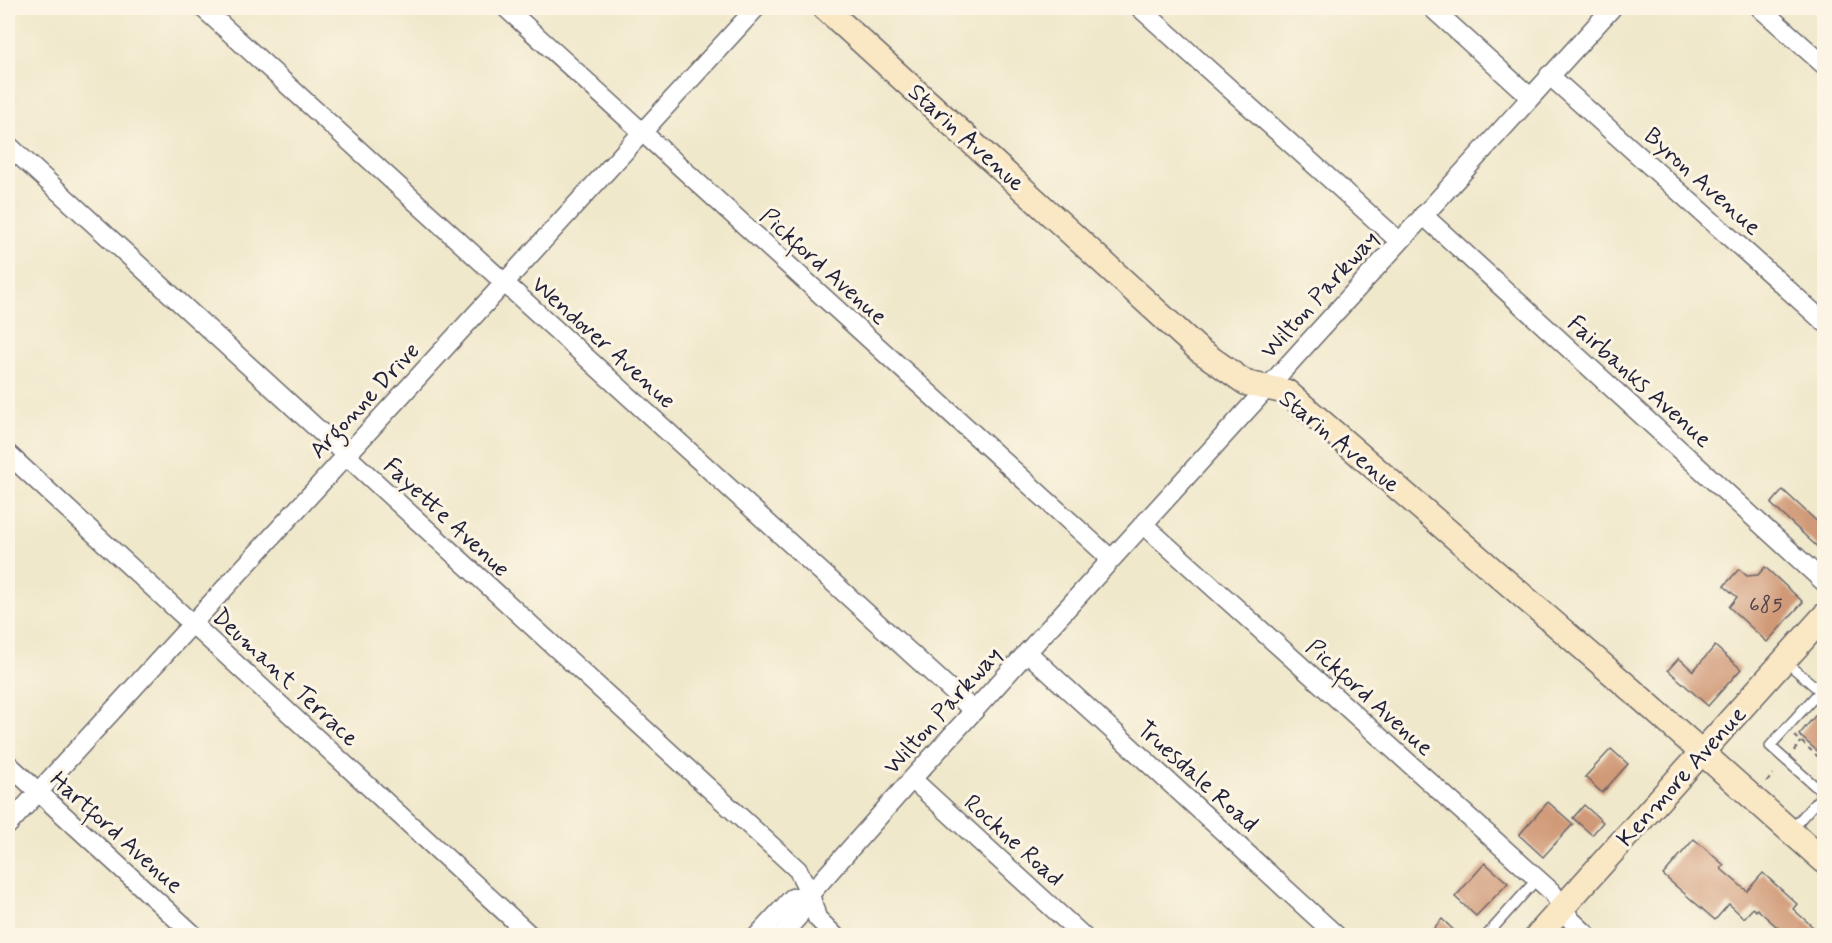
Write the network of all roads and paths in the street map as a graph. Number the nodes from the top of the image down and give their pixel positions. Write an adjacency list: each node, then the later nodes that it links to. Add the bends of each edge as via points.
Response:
1 (203, 8): 16 (street, Wendover Avenue)
2 (506, 8): 12 (street, Pickford Avenue)
3 (756, 8): 12 (street, Argonne Drive)
4 (825, 8): 18 (street, Starin Avenue, via 1199,350 1246,383)
5 (1140, 8): 15 (street)
6 (1432, 8): 11 (street)
7 (1612, 8): 10 (street)
8 (1760, 8): 9 (street)
9 (1824, 65)
10 (1549, 75): 11 (street, Wilton Parkway); 17 (street, Byron Avenue)
11 (1530, 97): 14 (street, Wilton Parkway)
12 (642, 132): 16 (street, Argonne Drive); 22 (street, Pickford Avenue)
13 (8, 145): 20 (street, Fayette Avenue)
14 (1423, 215): 15 (street, Wilton Parkway); 23 (street, Fairbanks Avenue)
15 (1399, 242): 18 (street, Wilton Parkway)
16 (504, 284): 20 (street, Argonne Drive); 29 (street, Wendover Avenue)
17 (1824, 322)
18 (1268, 387): 21 (street, Wilton Parkway); 32 (street, Starin Avenue, via 1287,392)
19 (8, 454): 25 (street, Deumant Terrace)
20 (345, 456): 25 (street, Argonne Drive); 45 (street, Fayette Avenue, via 798,870)
21 (1143, 524): 22 (street, Wilton Parkway); 44 (street, Pickford Avenue)
22 (1111, 559): 26 (street, Wilton Parkway)
23 (1824, 582)
24 (1824, 616): 27 (street, Kenmore Avenue)
25 (192, 624): 39 (street, Argonne Drive); 48 (street, Deumant Terrace)
26 (1027, 652): 29 (street, Wilton Parkway); 53 (street, Truesdale Road)
27 (1785, 661): 28 (lane); 32 (street, Kenmore Avenue)
28 (1823, 694): 40 (lane, via 1770,746)
29 (974, 711): 37 (street, Wilton Parkway)
30 (1794, 735): 31 (path)
31 (1802, 742): 33 (path); 34 (path)
32 (1702, 752): 42 (street, Starin Avenue); 46 (street, Kenmore Avenue)
33 (1792, 753)
34 (1824, 762)
35 (8, 764): 39 (street, Hartford Avenue)
36 (1773, 774): 38 (path)
37 (912, 779): 45 (street, Wilton Parkway); 52 (street, Rockne Road)
38 (1767, 782)
39 (38, 792): 41 (street, Argonne Drive); 47 (street, Hartford Avenue)
40 (1824, 793): 42 (lane)
41 (8, 825)
42 (1791, 831): 43 (street, Starin Avenue)
43 (1824, 861)
44 (1537, 879): 46 (street, Pickford Avenue); 54 (lane)
45 (810, 894): 49 (street, Wilton Parkway, via 792,898); 50 (street, Wilton Parkway, via 798,917); 51 (street, Fayette Avenue, via 817,918)
46 (1562, 907): 55 (street, Kenmore Avenue); 56 (street, Pickford Avenue)
47 (195, 936)
48 (531, 936)
49 (757, 936)
50 (781, 936)
51 (836, 936)
52 (1083, 936)
53 (1337, 936)
54 (1486, 936)
55 (1537, 936)
56 (1588, 936)

